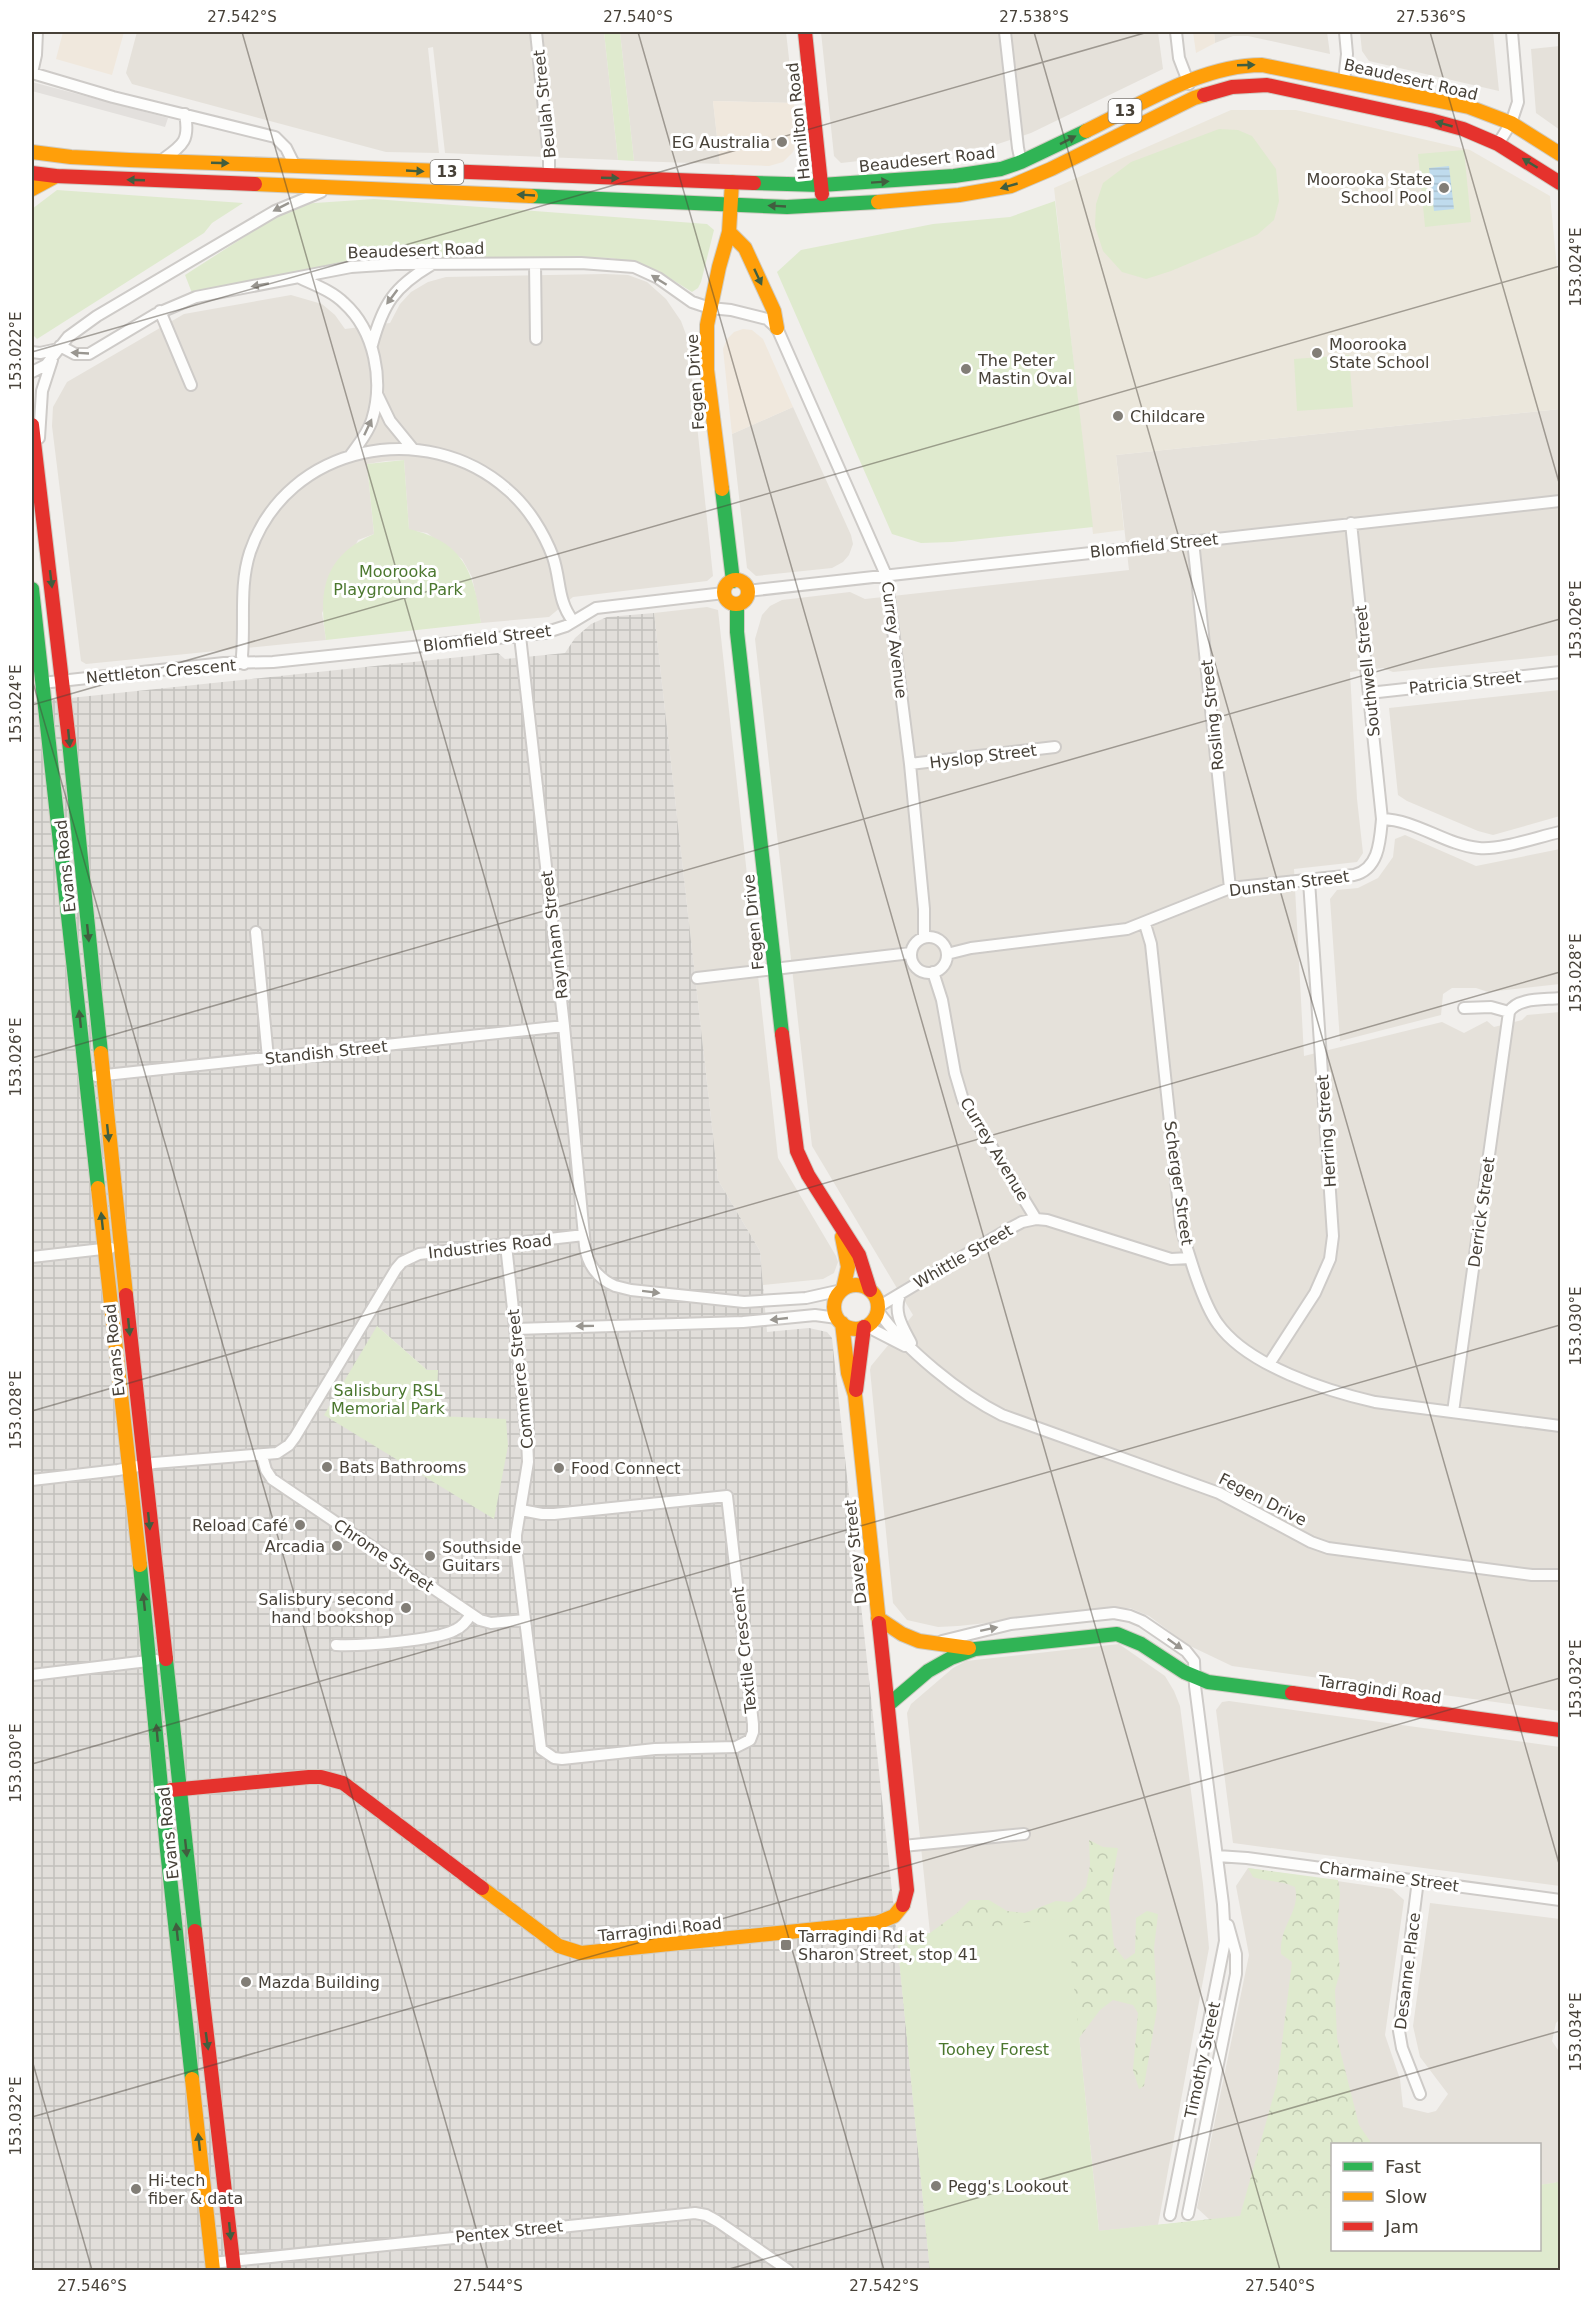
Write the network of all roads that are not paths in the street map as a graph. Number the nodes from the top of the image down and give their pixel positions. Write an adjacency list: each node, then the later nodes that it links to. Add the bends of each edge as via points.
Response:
1 (37, 32): 8 (street)
2 (536, 32): 23 (street, Beulah Street)
3 (805, 32): 26 (main road, Hamilton Road)
4 (1005, 32): 19 (street)
5 (1176, 32): 9 (street)
6 (1345, 32): 10 (street)
7 (1513, 32): 13 (street, via 1519,93)
8 (32, 73): 12 (street)
9 (1187, 80): 10 (main road, Beaudesert Road / 13, one-way to 10, via 1223,68 1251,65); 11 (street); 19 (main road, Beaudesert Road / 13, one-way to 9)
10 (1344, 81): 13 (main road, Beaudesert Road / 13, via 1469,107)
11 (1194, 98): 15 (main road, 13, one-way to 11, via 1430,120 1284,88 1250,85); 30 (main road, 13, one-way to 30, via 1011,186 959,195)
12 (185, 114): 18 (street, via 184,142); 20 (street, via 280,140)
13 (1511, 123): 15 (street); 17 (main road, Beaudesert Road / 13)
14 (32, 143): 16 (main road)
15 (1498, 144): 25 (main road, 13, one-way to 15)
16 (38, 153): 18 (main road, Beaudesert Road / 13)
17 (1560, 154)
18 (162, 160): 20 (main road, Beaudesert Road / 13, one-way to 20)
19 (1021, 162): 26 (main road, Beaudesert Road / 13, one-way to 19, via 954,176)
20 (296, 166): 23 (main road, Beaudesert Road / 13, one-way to 23)
21 (32, 173): 22 (main road, 13)
22 (56, 176): 27 (main road, 13, one-way to 22); 28 (main road)
23 (549, 176): 24 (main road, Beaudesert Road / 13, one-way to 24)
24 (732, 182): 26 (main road, Beaudesert Road / 13); 29 (main road, Fegen Drive)
25 (1560, 183)
26 (821, 185): 30 (main road, Hamilton Road)
27 (336, 187): 29 (main road, 13, one-way to 27); 40 (street, one-way to 40, via 283,206 78,328)
28 (32, 189)
29 (731, 204): 30 (main road, 13, one-way to 29); 31 (main road, Fegen Drive)
30 (823, 206)
31 (729, 232): 35 (main road, Fegen Drive); 37 (main road, one-way to 37, via 745,248 774,310)
32 (432, 264): 33 (street, Beaudesert Road); 34 (street, Beaudesert Road, via 365,266); 39 (street, one-way to 39, via 402,284 389,299)
33 (534, 264): 35 (street, Beaudesert Road, one-way to 33, via 692,302 634,267 608,263); 38 (street)
34 (300, 278): 36 (street, Beaudesert Road, one-way to 36, via 196,297); 39 (street, via 343,301)
35 (710, 308): 37 (street, via 767,319); 53 (main road, Fegen Drive, via 707,370)
36 (160, 311): 40 (street, Beaudesert Road, one-way to 40, via 87,355); 43 (street)
37 (777, 328): 52 (street, Currey Avenue)
38 (536, 339)
39 (372, 345): 44 (street)
40 (57, 350): 41 (street); 42 (street); 48 (street, via 41,398)
41 (32, 352)
42 (32, 372)
43 (191, 385)
44 (377, 394): 46 (street, via 390,421); 47 (street, one-way to 44, via 371,422)
45 (32, 425): 48 (main road, Evans Road)
46 (412, 448): 47 (street, Nettleton Crescent); 58 (street, Nettleton Crescent, via 447,454 481,469 522,503 552,557 562,603)
47 (350, 456): 60 (street, Nettleton Crescent, via 301,482 276,506 257,537 243,585)
48 (38, 473): 62 (main road, Evans Road, one-way to 62)
49 (1560, 501): 50 (street, Blomfield Street)
50 (1351, 523): 51 (street, Blomfield Street); 64 (street, Southwell Street)
51 (1193, 541): 52 (street, Blomfield Street); 70 (street, Rosling Street)
52 (886, 575): 55 (street, Blomfield Street); 66 (street, Currey Avenue)
53 (733, 581): 55 (main road, via 744,583); 56 (main road)
54 (32, 590): 63 (main road, Evans Road)
55 (747, 591): 57 (main road, via 745,599)
56 (724, 593): 57 (main road); 58 (street, Blomfield Street, via 605,606)
57 (737, 604): 76 (main road, Fegen Drive)
58 (573, 621): 59 (street, Blomfield Street, via 555,630)
59 (520, 636): 60 (street, Blomfield Street); 82 (street, Raynham Street)
60 (244, 664): 62 (street, Nettleton Crescent)
61 (1560, 672): 64 (street, Patricia Street)
62 (63, 680): 63 (street, Nettleton Crescent); 84 (main road, Evans Road, one-way to 84)
63 (42, 683): 85 (main road, Evans Road, one-way to 63)
64 (1369, 693): 67 (street, Southwell Street)
65 (1055, 747): 66 (street, Hyslop Street)
66 (910, 764): 73 (street, Currey Avenue)
67 (1382, 819): 68 (street, via 1408,822 1480,848); 69 (street, Dunstan Street, via 1376,856 1364,873)
68 (1560, 832)
69 (1309, 881): 70 (street, Dunstan Street); 102 (street, Herring Street, via 1333,1236 1330,1259 1316,1293)
70 (1230, 888): 71 (street, Dunstan Street)
71 (1144, 924): 75 (street, Dunstan Street); 93 (street, Scherger Street, via 1151,944 1180,1219)
72 (256, 932): 83 (street)
73 (924, 937): 74 (street, via 914,945); 75 (street, via 942,942)
74 (911, 954): 76 (street); 77 (street, via 918,969)
75 (947, 954): 77 (street, via 943,966)
76 (775, 970): 78 (street); 87 (main road, Fegen Drive, via 797,1151)
77 (933, 972): 86 (street, Currey Avenue, via 963,1100)
78 (697, 978)
79 (1560, 998): 81 (street, via 1521,1002)
80 (1464, 1008): 81 (street, via 1491,1007)
81 (1509, 1012): 104 (street, Derrick Street)
82 (564, 1026): 83 (street, Standish Street); 88 (street, Raynham Street)
83 (268, 1058): 84 (street, Standish Street)
84 (102, 1075): 85 (street, Standish Street); 90 (main road, Evans Road, one-way to 90)
85 (87, 1077): 91 (main road, Evans Road, one-way to 85)
86 (1036, 1219): 93 (street, via 1062,1223 1171,1259); 96 (street, Whittle Street, via 1007,1230)
87 (839, 1225): 94 (main road, Fegen Drive, via 848,1264); 95 (main road, Fegen Drive, via 860,1258)
88 (584, 1235): 89 (street, Industries Road); 94 (street, one-way to 94, via 590,1263 605,1281 631,1290 744,1302 806,1298)
89 (506, 1245): 100 (street, Commerce Street); 106 (street, Industries Road, via 419,1254 402,1262 289,1445)
90 (120, 1247): 91 (street); 107 (main road, Evans Road, one-way to 107)
91 (105, 1249): 92 (street); 108 (main road, Evans Road)
92 (32, 1257)
93 (1190, 1258): 102 (street, Scherger Street, via 1216,1322 1234,1341)
94 (842, 1290): 95 (main road, via 856,1285); 98 (main road, via 834,1304)
95 (870, 1290): 97 (main road)
96 (900, 1294): 97 (street, Whittle Street); 101 (street, via 898,1317)
97 (878, 1309): 99 (main road); 101 (street, Fegen Drive)
98 (840, 1321): 99 (main road, via 852,1328); 100 (street, one-way to 100, via 815,1315 757,1321); 103 (main road, Davey Street)
99 (865, 1327): 101 (street, Fegen Drive); 103 (main road, Davey Street)
100 (514, 1329): 110 (street, Commerce Street, via 528,1462)
101 (914, 1351): 111 (street, Fegen Drive, via 974,1399 1002,1415 1219,1493 1328,1548 1532,1575)
102 (1269, 1364): 104 (street, Scherger Street, via 1303,1381 1346,1395)
103 (855, 1395): 113 (main road, Davey Street)
104 (1453, 1412): 105 (street, Scherger Street)
105 (1560, 1426)
106 (262, 1456): 107 (street, Industries Road); 112 (street, Chrome Street, via 272,1479)
107 (143, 1464): 108 (street, Industries Road); 118 (main road, Evans Road, one-way to 118)
108 (129, 1468): 109 (street, Industries Road); 119 (main road, Evans Road, one-way to 108)
109 (32, 1480)
110 (521, 1510): 114 (street, Commerce Street, via 516,1547); 114 (street, Textile Crescent, via 554,1514 727,1496 753,1725 750,1740 736,1747 701,1750 655,1749 562,1758 547,1755 539,1743)
111 (1560, 1575)
112 (471, 1614): 114 (street, Chrome Street, via 491,1623); 116 (street, via 458,1629 441,1635)
113 (878, 1618): 115 (main road, Tarragindi Road, via 896,1630); 123 (main road, Davey Street)
114 (525, 1620)
115 (928, 1642): 117 (main road, Tarragindi Road); 120 (main road); 122 (street, one-way to 122, via 1011,1624 1124,1615 1142,1621 1186,1651 1194,1661)
116 (336, 1645)
117 (975, 1649): 120 (main road, Tarragindi Road, via 946,1659); 122 (main road, Tarragindi Road, via 1118,1634)
118 (165, 1659): 119 (street); 125 (main road, Evans Road)
119 (150, 1660): 121 (street); 126 (main road, Evans Road, one-way to 119)
120 (928, 1671): 123 (main road, Tarragindi Road)
121 (32, 1675)
122 (1195, 1678): 124 (main road, Tarragindi Road); 129 (street, Timothy Street)
123 (888, 1705): 128 (main road, Tarragindi Road)
124 (1560, 1730)
125 (181, 1789): 126 (main road, Tarragindi Road); 128 (main road, Tarragindi Road, via 309,1777 343,1783 559,1946 581,1953 883,1922 896,1914 907,1898); 136 (main road, Evans Road, one-way to 136)
126 (162, 1791): 137 (main road, Evans Road, one-way to 126)
127 (1024, 1834): 128 (street)
128 (903, 1846)
129 (1217, 1856): 130 (street, Charmaine Street); 132 (street, Timothy Street)
130 (1418, 1880): 131 (street, Charmaine Street); 133 (street, Desanne Place, via 1399,2031)
131 (1560, 1900)
132 (1223, 1905): 134 (street, Timothy Street, via 1237,1967); 135 (street, Timothy Street, via 1222,1959)
133 (1420, 2094)
134 (1188, 2214)
135 (1170, 2215)
136 (234, 2266): 137 (street, Pentex Street); 138 (street, Pentex Street, via 695,2213 717,2221)
137 (213, 2267)
138 (788, 2271)

